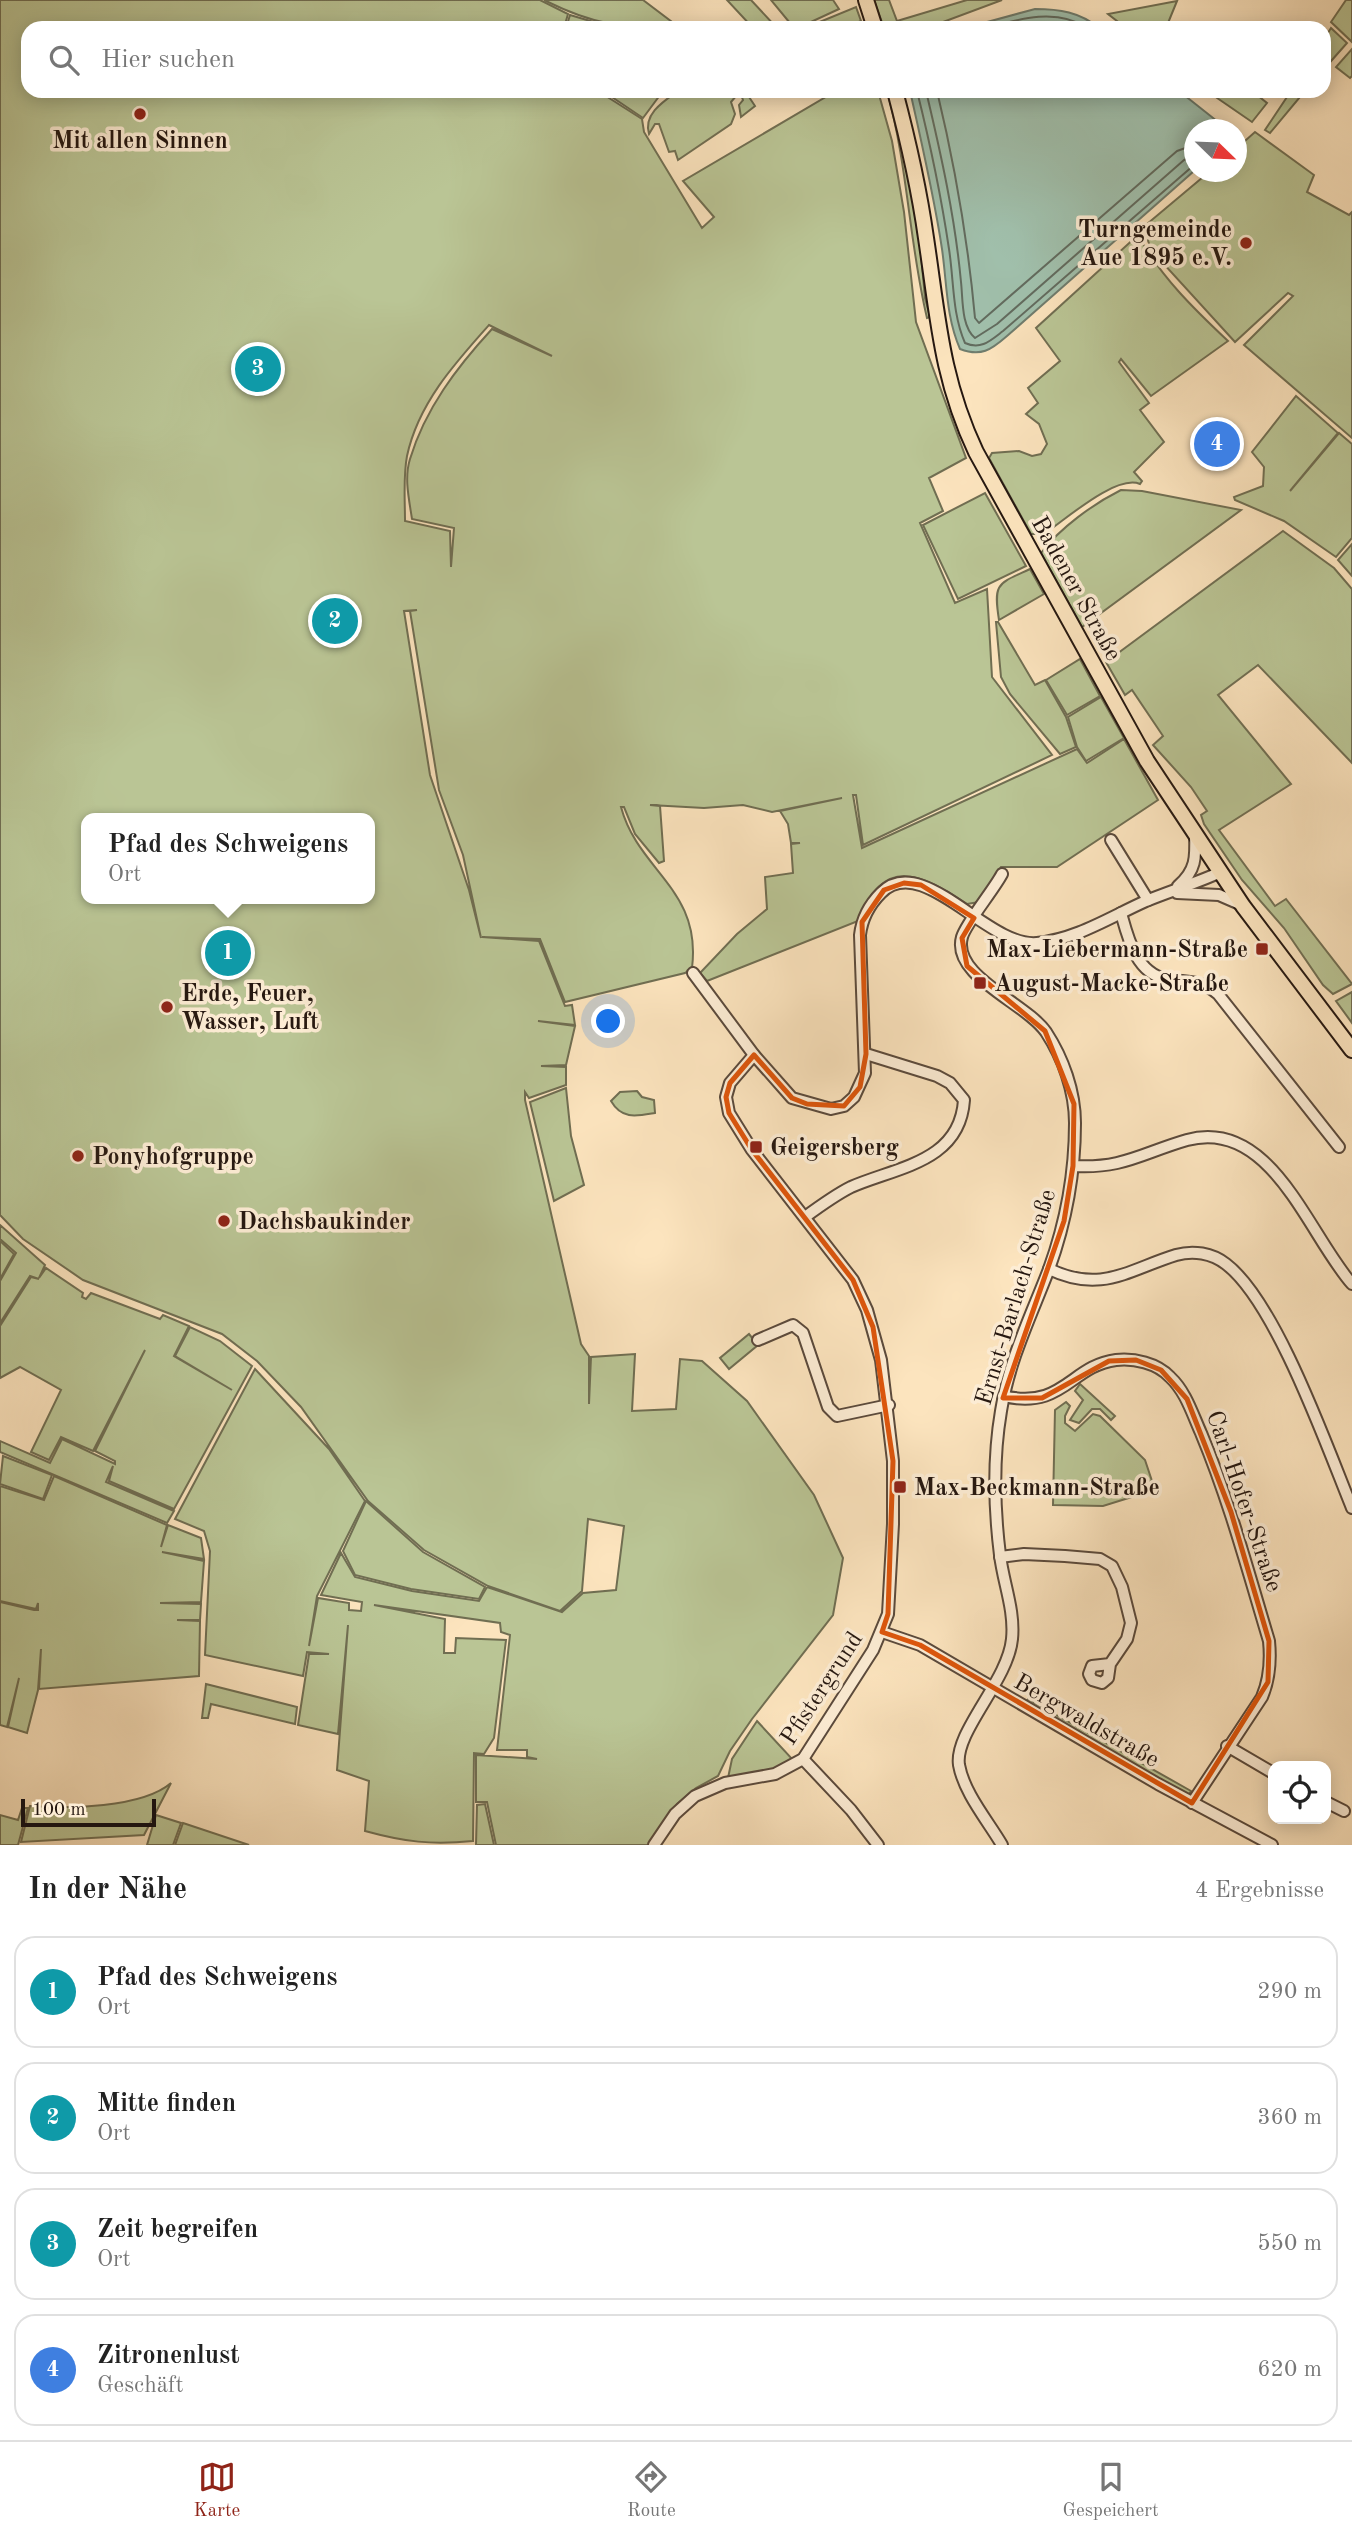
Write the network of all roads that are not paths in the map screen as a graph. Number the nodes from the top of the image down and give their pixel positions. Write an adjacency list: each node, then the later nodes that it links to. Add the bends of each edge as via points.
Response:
1 (866, 0): 2 (main road)
2 (873, 21)
3 (897, 98): 4 (main road, Badener Straße, via 917,180 937,331 962,422 1147,761)
4 (1195, 834): 6 (main road, Badener Straße); 8 (street, via 1192,871)
5 (1111, 840): 9 (street)
6 (1221, 872): 8 (street); 10 (main road, Badener Straße)
7 (1002, 874): 12 (street)
8 (1171, 892): 9 (street); 10 (street, via 1219,895)
9 (1148, 900): 11 (street)
10 (1243, 906): 14 (main road, Badener Straße)
11 (1121, 913): 12 (street, via 1080,933 1035,943 1005,937); 17 (street, via 1135,953 1148,971 1164,979 1198,981 1218,994)
12 (974, 918): 15 (street, via 942,894 911,883 884,890 871,903 860,935); 18 (street, Ernst-Barlach-Straße, via 962,938 967,966 1041,1027 1065,1070 1074,1104)
13 (693, 973): 16 (street)
14 (1352, 1051)
15 (866, 1054): 16 (street, via 865,1073 854,1097 831,1109 792,1098); 19 (street, via 950,1083 964,1100 957,1132 919,1162 852,1187)
16 (754, 1055): 19 (street, via 730,1083 726,1097 729,1113 751,1150)
17 (1339, 1147)
18 (1073, 1166): 20 (street, Ernst-Barlach-Straße, via 1064,1221); 21 (street, via 1116,1166 1203,1136 1240,1144 1261,1157 1277,1176)
19 (805, 1217): 24 (street, via 853,1280 867,1310)
20 (1049, 1269): 23 (street, Ernst-Barlach-Straße, via 1023,1328); 25 (street, via 1104,1279 1196,1252 1228,1266 1257,1300 1289,1360)
21 (1352, 1284)
22 (758, 1340): 24 (street, via 793,1325 803,1333 828,1407 837,1416)
23 (1003, 1396): 26 (street, Ernst-Barlach-Straße, via 995,1474); 30 (street, Carl-Hofer-Straße, via 1042,1398 1098,1365 1119,1360 1151,1365 1179,1387 1231,1512 1269,1641 1268,1682 1255,1709)
24 (889, 1405): 27 (street, via 893,1524 888,1614)
25 (1352, 1508)
26 (1000, 1557): 28 (street, via 1084,1557 1112,1566 1131,1623 1127,1639); 29 (street, Ernst-Barlach-Straße, via 1013,1633 1009,1656)
27 (882, 1632): 29 (street, Bergwaldstraße, via 920,1645); 31 (street, Pfistergrund)
28 (1110, 1664)
29 (993, 1689): 33 (street, Bergwaldstraße); 38 (street, Ernst-Barlach-Straße, via 963,1740 959,1764)
30 (1227, 1746): 32 (street); 33 (street, Carl-Hofer-Straße)
31 (803, 1759): 36 (street, Pfistergrund, via 775,1774 725,1783 695,1796 675,1814); 37 (street)
32 (1268, 1770)
33 (1192, 1803): 39 (street, Bergwaldstraße)
34 (1331, 1804): 35 (street)
35 (1344, 1811)
36 (654, 1845)
37 (878, 1845)
38 (1002, 1845)
39 (1272, 1845)

